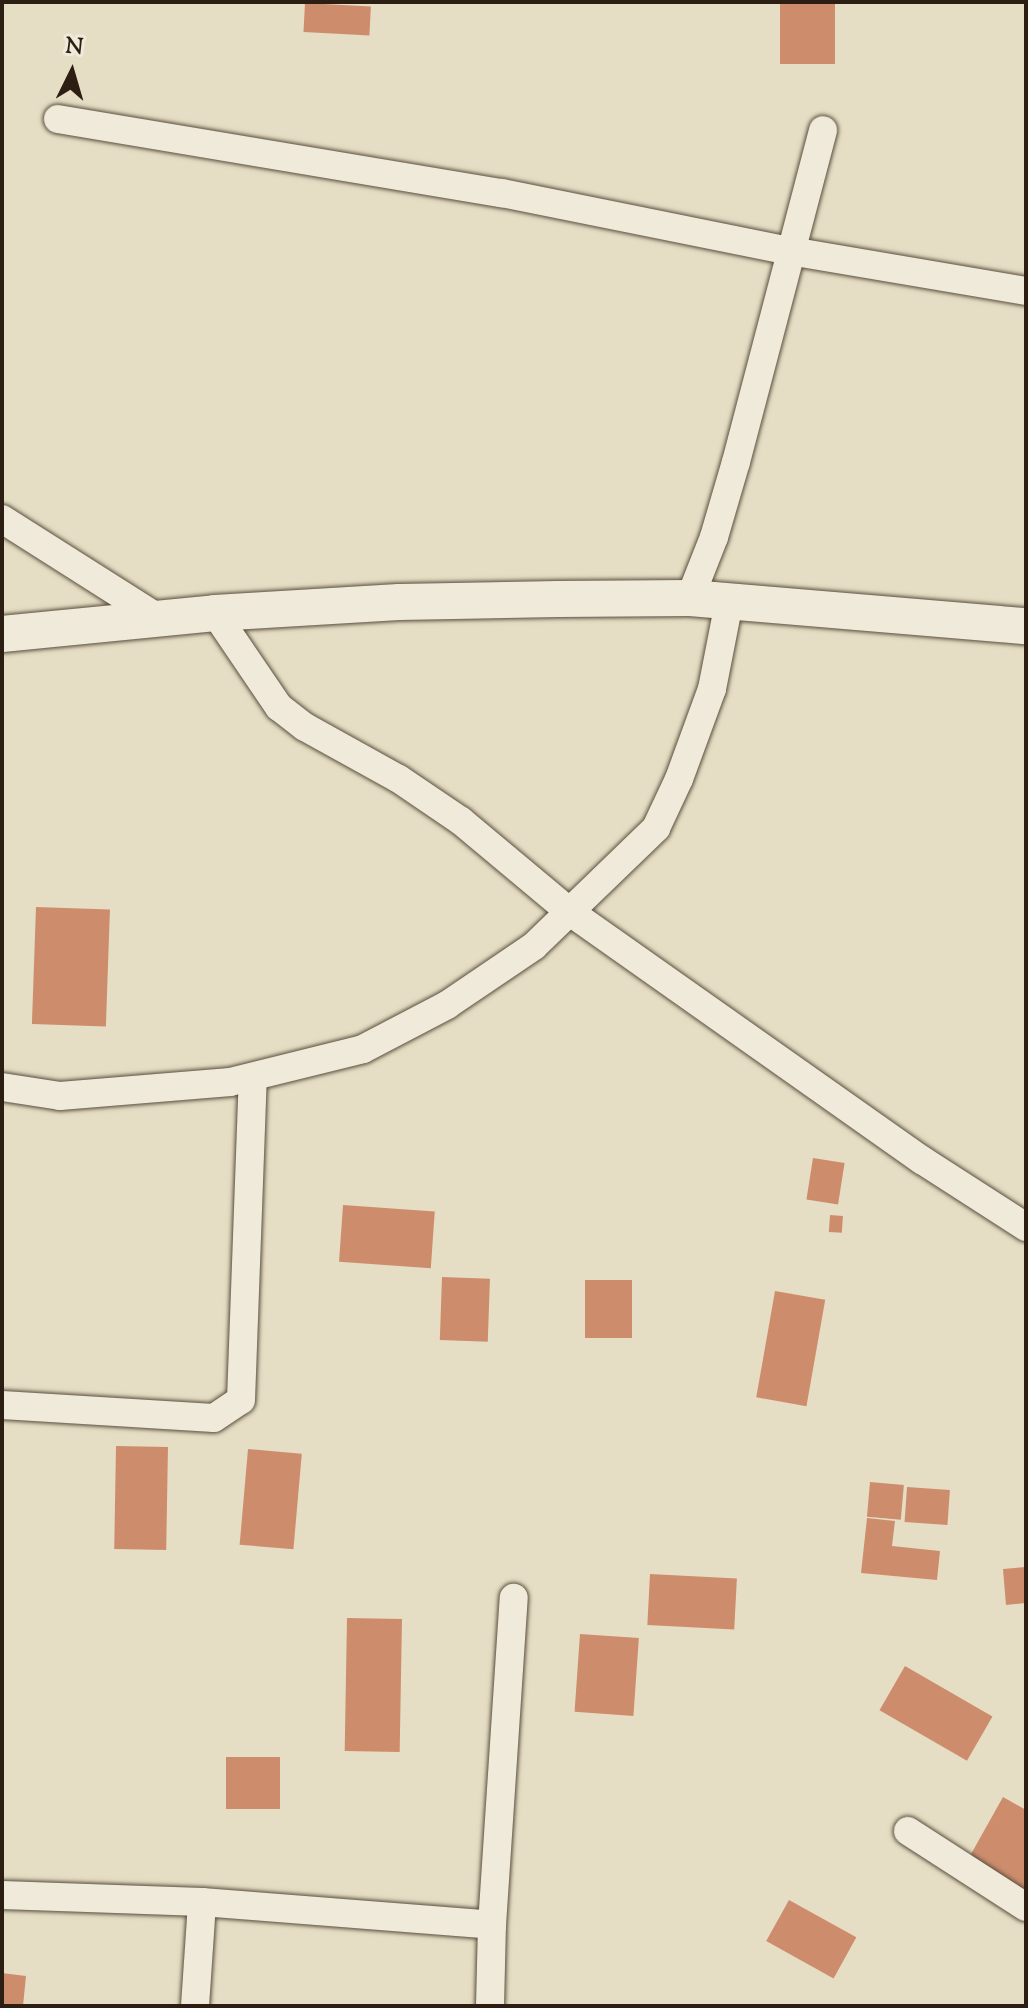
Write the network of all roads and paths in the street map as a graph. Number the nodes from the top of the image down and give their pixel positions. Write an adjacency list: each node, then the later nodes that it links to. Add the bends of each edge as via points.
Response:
1 (58, 119): 3 (street, via 502,193)
2 (823, 130): 3 (street)
3 (790, 251): 4 (street); 6 (street, via 736,462)
4 (1026, 291)
5 (2, 519): 9 (street)
6 (690, 598): 7 (street); 8 (street, via 399,602)
7 (729, 602): 10 (street); 12 (street, via 712,689 656,828)
8 (215, 613): 9 (street); 12 (street, via 279,707 461,821)
9 (158, 618): 11 (street)
10 (1026, 626)
11 (2, 634)
12 (570, 912): 13 (street, via 534,946 447,1005 363,1049); 15 (street)
13 (253, 1077): 14 (street, via 60,1096); 16 (street, via 241,1400 214,1418)
14 (2, 1087)
15 (1026, 1227)
16 (2, 1405)
17 (514, 1598): 22 (street)
18 (908, 1831): 21 (street)
19 (2, 1895): 20 (street)
20 (202, 1902): 22 (street); 23 (street)
21 (1026, 1907)
22 (492, 1925): 24 (street)
23 (195, 2006)
24 (490, 2006)

